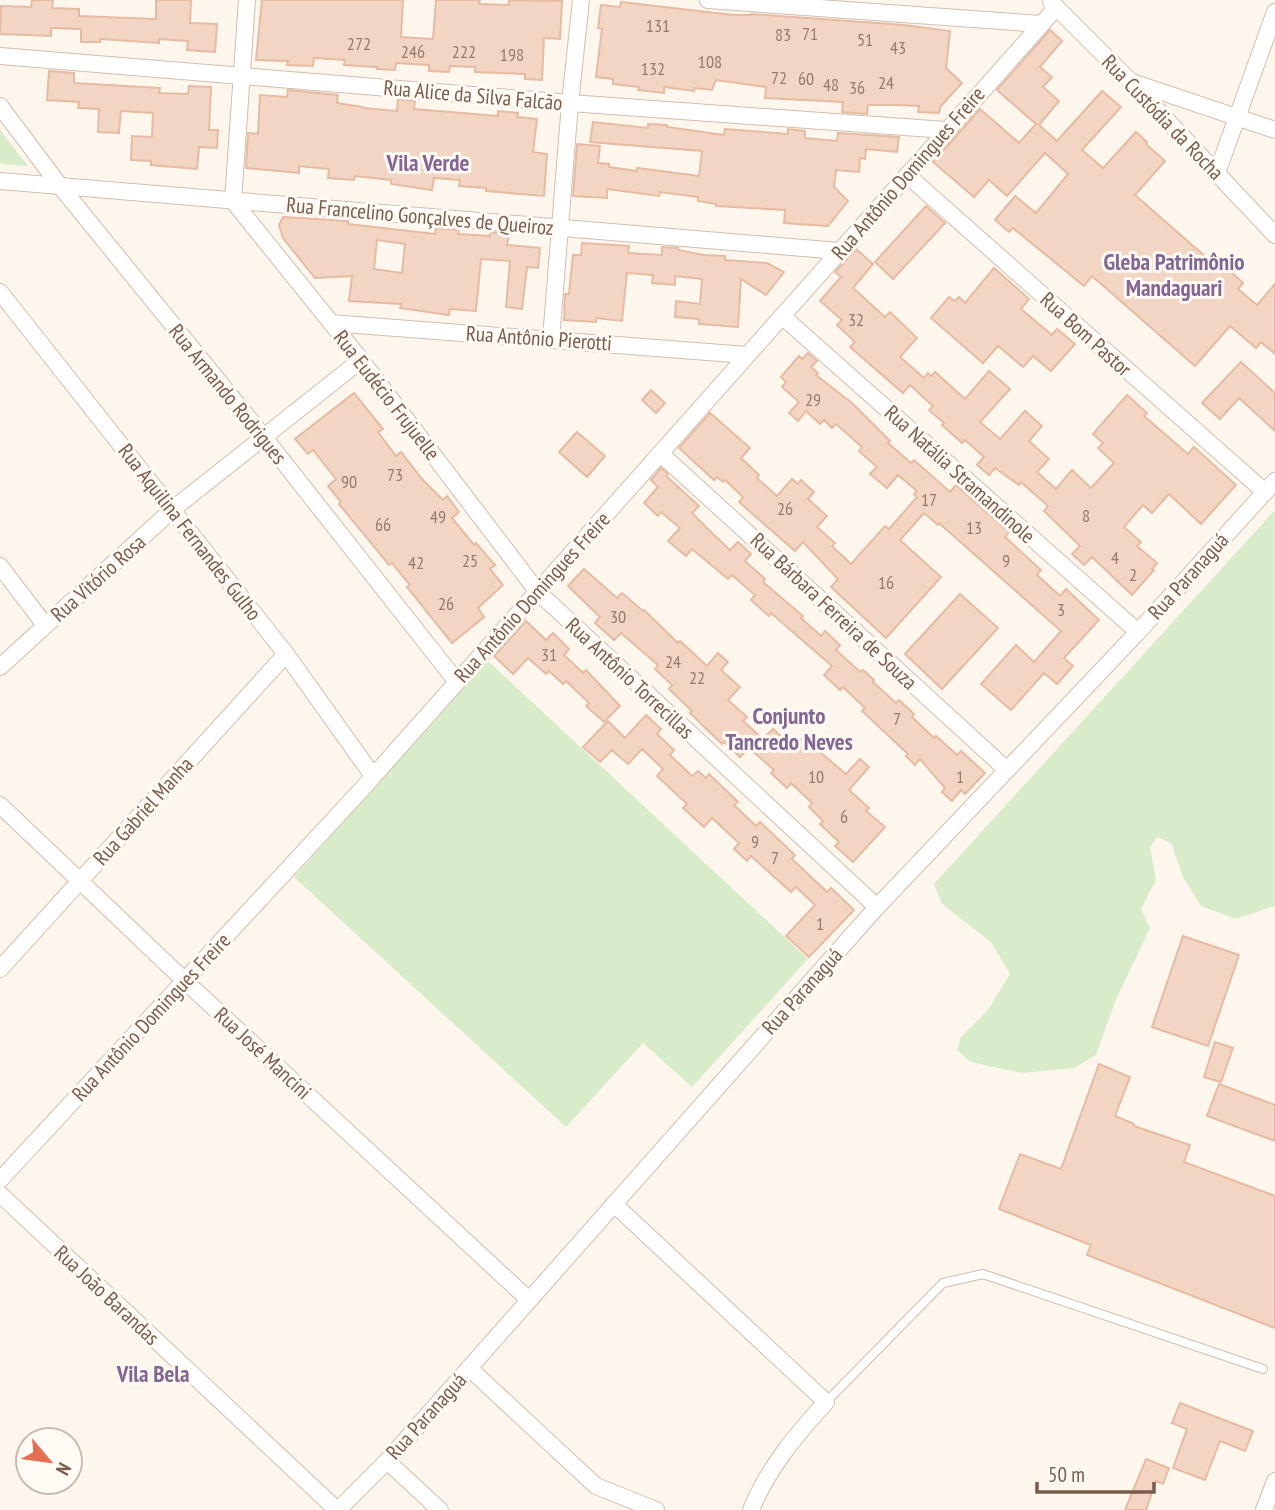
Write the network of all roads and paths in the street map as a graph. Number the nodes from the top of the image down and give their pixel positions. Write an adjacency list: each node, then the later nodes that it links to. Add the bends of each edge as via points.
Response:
1 (247, 0): 10 (street)
2 (581, 0): 12 (street)
3 (708, 0): 8 (street)
4 (1269, 0): 5 (street)
5 (1275, 2)
6 (1053, 4): 8 (street, Rua Antônio Domingues Freire); 11 (street, Rua Custódia da Rocha)
7 (1275, 12): 14 (street)
8 (1041, 24): 15 (street, Rua Antônio Domingues Freire)
9 (0, 56): 10 (street, Rua Alice da Silva Falcão)
10 (241, 75): 12 (street, Rua Alice da Silva Falcão); 21 (street)
11 (1130, 81): 14 (street); 17 (street, Rua Custódia da Rocha)
12 (570, 103): 15 (street, Rua Alice da Silva Falcão); 22 (street)
13 (0, 106): 20 (street, Rua Armando Rodrigues)
14 (1237, 116): 16 (street); 17 (street)
15 (946, 130): 18 (street, Rua Antônio Domingues Freire)
16 (1275, 130)
17 (1217, 173): 23 (street, Rua Custódia da Rocha)
18 (907, 175): 24 (street, Rua Antônio Domingues Freire); 33 (street, Rua Bom Pastor)
19 (0, 181): 20 (street, Rua Francelino Gonçalves de Queiroz)
20 (60, 186): 21 (street, Rua Francelino Gonçalves de Queiroz); 31 (street, Rua Armando Rodrigues)
21 (233, 201): 22 (street, Rua Francelino Gonçalves de Queiroz); 27 (street, Rua Eudécio Frujuelle)
22 (561, 228): 24 (street, Rua Francelino Gonçalves de Queiroz); 28 (street)
23 (1275, 235)
24 (839, 251): 26 (street, Rua Antônio Domingues Freire)
25 (0, 292): 34 (street, Rua Aquilina Fernandes Gulho)
26 (782, 316): 29 (street, Rua Antônio Domingues Freire); 38 (street, Rua Natália Stramandinole)
27 (331, 323): 28 (street, Rua Antônio Pierotti); 30 (street, Rua Eudécio Frujuelle)
28 (551, 339): 29 (street, Rua Antônio Pierotti)
29 (747, 355): 32 (street, Rua Antônio Domingues Freire)
30 (361, 360): 31 (street, Rua Vitório Rosa); 36 (street, Rua Eudécio Frujuelle)
31 (263, 436): 34 (street, Rua Vitório Rosa); 41 (street, Rua Armando Rodrigues)
32 (660, 453): 36 (street, Rua Antônio Domingues Freire); 42 (street, Rua Bárbara Ferreira de Souza)
33 (1270, 487): 38 (street, Rua Paranaguá)
34 (173, 509): 37 (street, Rua Vitório Rosa); 39 (street, Rua Aquilina Fernandes Gulho)
35 (0, 566): 37 (street)
36 (537, 591): 41 (street, Rua Antônio Domingues Freire); 46 (street, Rua Antônio Torrecillas)
37 (46, 625): 40 (street, Rua Vitório Rosa)
38 (1138, 632): 42 (street, Rua Paranaguá)
39 (286, 654): 43 (street, Rua Aquilina Fernandes Gulho); 45 (street, Rua Gabriel Manha)
40 (0, 667)
41 (457, 682): 43 (street, Rua Antônio Domingues Freire)
42 (1007, 770): 46 (street, Rua Paranaguá)
43 (373, 776): 48 (street, Rua Antônio Domingues Freire)
44 (0, 805): 45 (street, Rua José Mancini)
45 (79, 880): 47 (street, Rua Gabriel Manha); 48 (street, Rua José Mancini)
46 (877, 907): 51 (street, Rua Paranaguá)
47 (0, 969)
48 (185, 981): 49 (street, Rua Antônio Domingues Freire); 52 (street, Rua José Mancini)
49 (0, 1180)
50 (0, 1194): 59 (street, Rua João Barandas)
51 (614, 1204): 52 (street, Rua Paranaguá); 55 (street)
52 (528, 1299): 53 (street, Rua Paranaguá)
53 (469, 1368): 56 (street, Rua Paranaguá); 58 (street, via 596,1486)
54 (1263, 1369): 55 (lane, via 983,1273 943,1283)
55 (825, 1402): 62 (street, via 787,1445)
56 (387, 1461): 59 (street, Rua Paranaguá); 60 (street)
57 (1275, 1481): 63 (street)
58 (627, 1505): 61 (street)
59 (337, 1510)
60 (440, 1510)
61 (656, 1510)
62 (751, 1510)
63 (1264, 1510)

